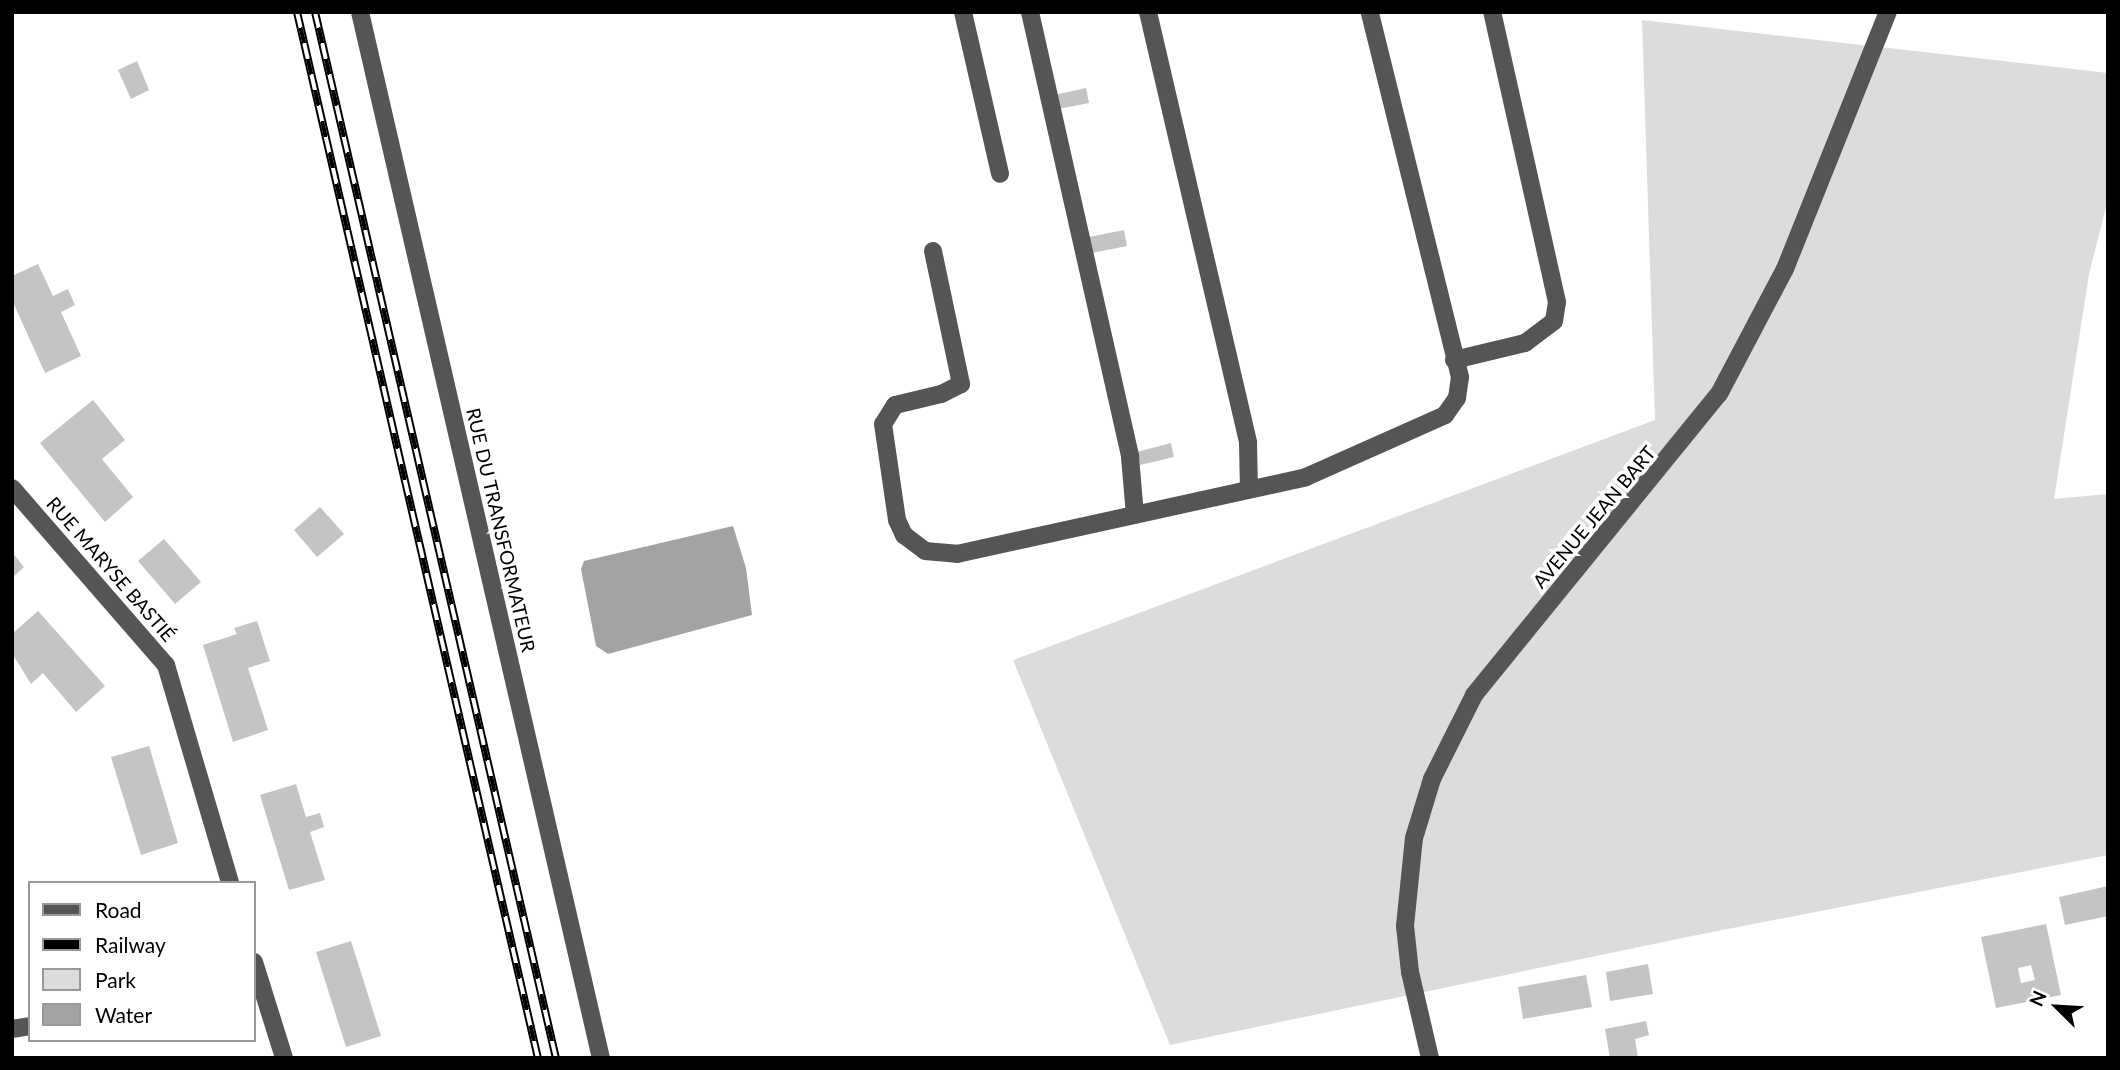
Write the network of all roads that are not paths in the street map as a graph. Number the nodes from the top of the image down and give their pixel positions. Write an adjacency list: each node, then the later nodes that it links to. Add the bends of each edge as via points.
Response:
1 (360, 12): 17 (street, RUE DU TRANSFORMATEUR)
2 (962, 12): 8 (street)
3 (1030, 12): 13 (street, via 1130,457)
4 (1148, 12): 12 (street, via 1248,443)
5 (1370, 12): 10 (street)
6 (1492, 12): 10 (street, via 1557,302 1553,321 1525,344)
7 (1888, 12): 18 (street, AVENUE JEAN BART, via 1785,269 1726,383 1474,695 1437,768 1414,838 1405,926 1410,972)
8 (1000, 174)
9 (933, 251): 13 (street, via 961,384 895,405 883,424 897,520 904,534 925,551 957,554)
10 (1454, 360): 12 (street, via 1460,377 1457,398 1445,415 1306,477)
11 (12, 488): 14 (street, RUE MARYSE BASTIÉ, via 166,665)
12 (1250, 489): 13 (street)
13 (1135, 515)
14 (229, 881)
15 (258, 988): 16 (street)
16 (284, 1058)
17 (601, 1058)
18 (1430, 1058)

